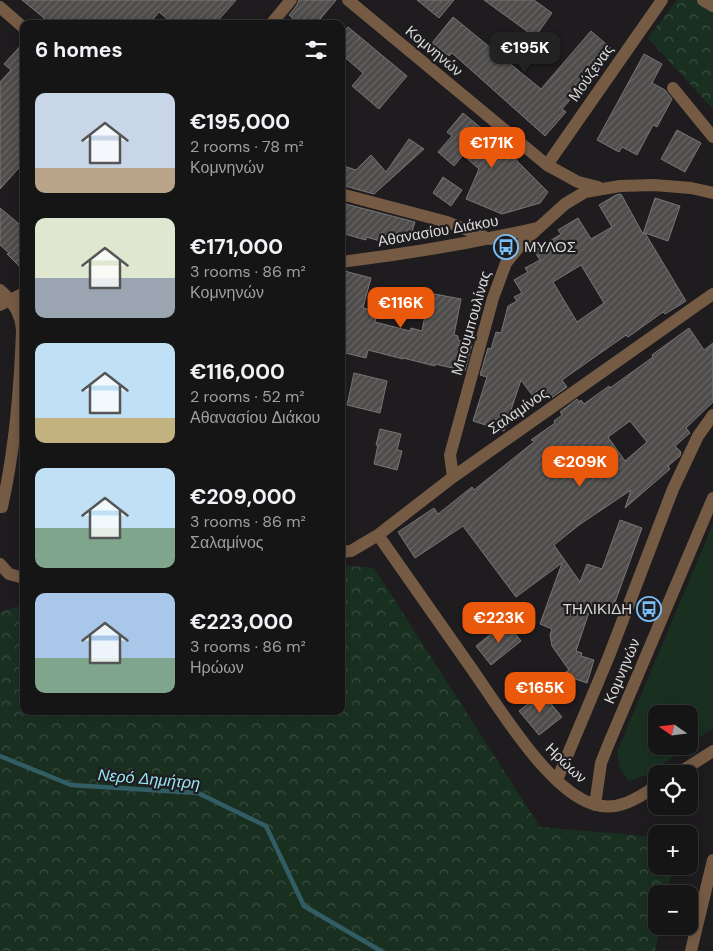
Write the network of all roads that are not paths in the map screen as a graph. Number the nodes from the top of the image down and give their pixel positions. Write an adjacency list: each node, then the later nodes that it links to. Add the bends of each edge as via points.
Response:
1 (291, 0): 7 (street)
2 (348, 0): 11 (street, Κομνηνών)
3 (662, 0): 11 (street, Μούζενας)
4 (703, 0): 5 (street)
5 (713, 6)
6 (0, 8): 8 (street)
7 (274, 20)
8 (20, 25)
9 (673, 88): 10 (street)
10 (713, 137)
11 (547, 165): 12 (street, Κομνηνών, via 578,182)
12 (601, 188): 13 (street, Μπουμπουλίνας, via 654,185); 15 (street, Μπουμπουλίνας, via 585,192 565,204)
13 (713, 192)
14 (345, 195): 16 (street, via 447,222)
15 (539, 227): 16 (street, Αθανασίου Διάκου); 25 (street, Μπουμπουλίνας, via 506,262 492,298 450,455)
16 (490, 239): 17 (street, Αθανασίου Διάκου, via 404,255)
17 (345, 262)
18 (0, 290): 21 (street)
19 (713, 294): 25 (street, Σαλαμίνος)
20 (20, 295): 21 (street)
21 (5, 302): 22 (street)
22 (20, 321)
23 (20, 394): 27 (street, via 12,460)
24 (713, 415): 34 (street, via 698,436 673,489)
25 (453, 477): 28 (street, Σαλαμίνος)
26 (713, 498): 36 (street, Κομνηνών, via 601,763)
27 (1, 510)
28 (378, 535): 29 (street, Σαλαμίνος); 34 (street, Ηρώων, via 528,748)
29 (345, 552)
30 (0, 564): 31 (street, via 9,574)
31 (20, 577)
32 (713, 751): 33 (street)
33 (691, 765)
34 (557, 780): 36 (street, Ηρώων, via 577,797)
35 (648, 790): 36 (street, Ηρώων, via 621,805)
36 (595, 805)
37 (713, 860): 38 (street)
38 (690, 951)

